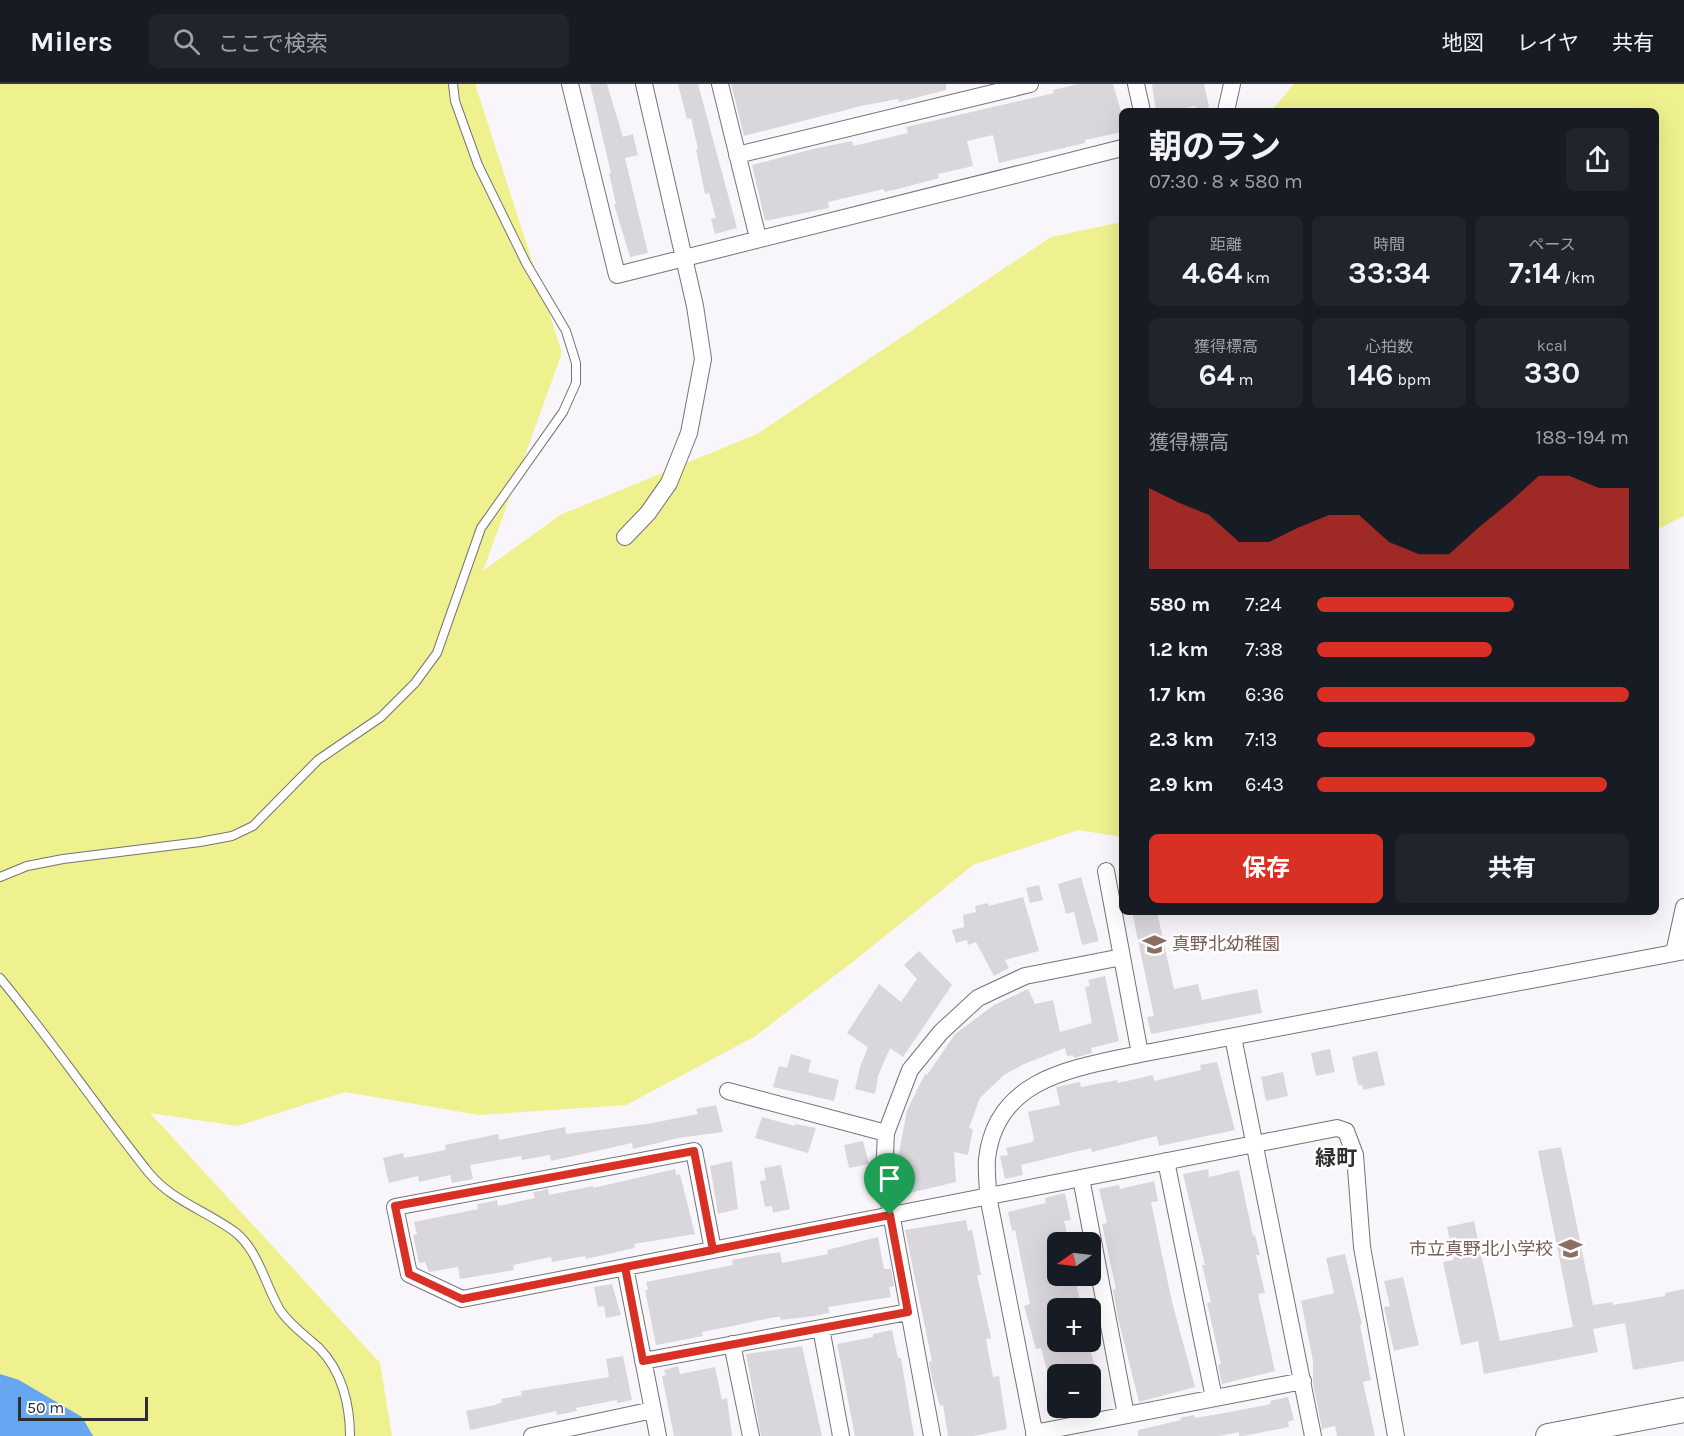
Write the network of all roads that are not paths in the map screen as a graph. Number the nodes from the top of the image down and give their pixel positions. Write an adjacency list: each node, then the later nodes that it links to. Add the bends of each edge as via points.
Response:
1 (453, 84): 16 (lane, via 455,101 478,165 526,263 566,331 576,363 576,384 563,412 481,528 438,652 415,683 381,717 318,760 253,826 232,836 63,859 27,866)
2 (570, 84): 13 (street, via 617,275)
3 (644, 84): 13 (street)
4 (720, 84): 11 (street)
5 (1030, 84): 11 (street)
6 (1136, 84): 8 (street)
7 (1232, 84): 9 (street)
8 (1141, 108)
9 (1227, 108)
10 (1119, 149): 12 (street)
11 (738, 155): 12 (street)
12 (758, 238): 13 (street)
13 (684, 258): 14 (street, via 703,359 688,433 669,483)
14 (625, 537)
15 (1106, 871): 19 (street)
16 (0, 877)
17 (1684, 907): 18 (street)
18 (1679, 952): 21 (street)
19 (1122, 957): 22 (street); 24 (street, via 1025,976 978,998 941,1032 910,1070)
20 (0, 978): 43 (lane, via 151,1175 176,1198 236,1233 252,1252 280,1310 295,1329 320,1349 336,1372 347,1399)
21 (1233, 1038): 22 (street); 25 (street)
22 (1140, 1054): 28 (street, via 1078,1067 1035,1082 1011,1104 994,1130 987,1160)
23 (728, 1091): 24 (street)
24 (886, 1132): 29 (street, via 884,1175)
25 (1255, 1144): 26 (street); 36 (street); 50 (street, via 1337,1128 1346,1131 1352,1143 1362,1247)
26 (1166, 1161): 27 (street); 37 (street)
27 (1081, 1178): 28 (street); 40 (street)
28 (988, 1196): 29 (street); 42 (street)
29 (890, 1215): 30 (street); 32 (street)
30 (713, 1250): 31 (street); 31 (street, via 694,1151 395,1206 409,1274 462,1299)
31 (625, 1267): 35 (street)
32 (908, 1312): 33 (street); 48 (street)
33 (821, 1328): 34 (street); 47 (street)
34 (732, 1344): 35 (street); 46 (street)
35 (643, 1361): 38 (street)
36 (1303, 1381): 37 (street); 49 (street)
37 (1214, 1398): 40 (street)
38 (653, 1410): 41 (street); 45 (street)
39 (1684, 1410): 51 (street)
40 (1126, 1415): 42 (street)
41 (563, 1433): 44 (street)
42 (1034, 1435)
43 (350, 1436)
44 (532, 1436)
45 (658, 1436)
46 (751, 1436)
47 (842, 1436)
48 (932, 1436)
49 (1313, 1436)
50 (1396, 1436)
51 (1548, 1436)

